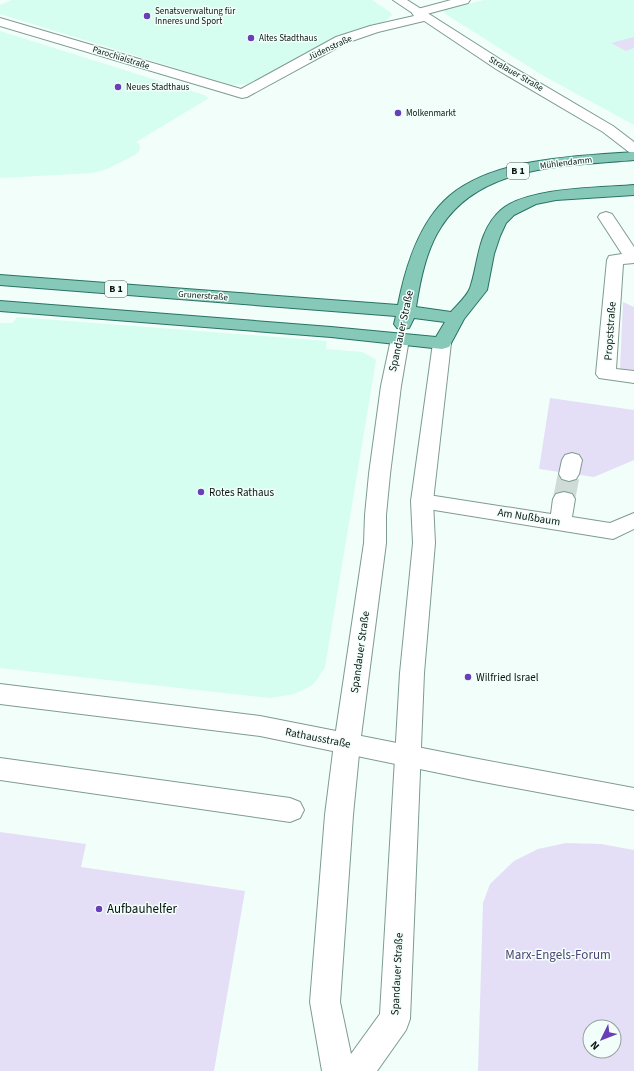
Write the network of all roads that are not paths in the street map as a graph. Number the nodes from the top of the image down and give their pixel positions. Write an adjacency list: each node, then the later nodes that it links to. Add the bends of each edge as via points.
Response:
1 (398, 0): 3 (street, Stralauer Straße)
2 (464, 0): 3 (street, Jüdenstraße)
3 (421, 15): 5 (street, Jüdenstraße, via 341,40); 6 (street, Stralauer Straße, via 608,129)
4 (0, 22): 5 (street, Parochialstraße)
5 (242, 94)
6 (634, 149)
7 (634, 156): 10 (main road, Mühlendamm / B 1, via 541,165 490,180 452,202 442,212)
8 (634, 190): 15 (main road, Spandauer Straße, via 556,195 520,205 508,212 499,221 486,254 478,290)
9 (606, 217): 11 (street)
10 (428, 237): 14 (main road, Spandauer Straße / B 1, via 411,282)
11 (634, 258): 18 (street, Propststraße, via 615,260 606,374)
12 (0, 280): 14 (main road, Grunerstraße / B 1)
13 (0, 306): 16 (main road)
14 (407, 310): 15 (main road, Grunerstraße); 16 (main road, Spandauer Straße)
15 (456, 318): 17 (main road, Spandauer Straße)
16 (400, 339): 17 (main road); 24 (street, Spandauer Straße, via 393,365 378,487 375,543)
17 (442, 343): 20 (street, Spandauer Straße)
18 (634, 377)
19 (564, 499): 22 (street)
20 (422, 501): 22 (street, Am Nußbaum); 25 (street, Spandauer Straße, via 424,543 412,673)
21 (634, 520): 22 (street, Am Nußbaum, via 613,531)
22 (560, 522)
23 (0, 694): 24 (street, Rathausstraße, via 260,726)
24 (347, 744): 25 (street, Rathausstraße); 29 (street, Spandauer Straße, via 325,1002)
25 (409, 756): 27 (street, Rathausstraße); 30 (street, Spandauer Straße, via 395,1019)
26 (0, 769): 28 (street)
27 (634, 798)
28 (290, 810)
29 (338, 1071)
30 (358, 1071)

